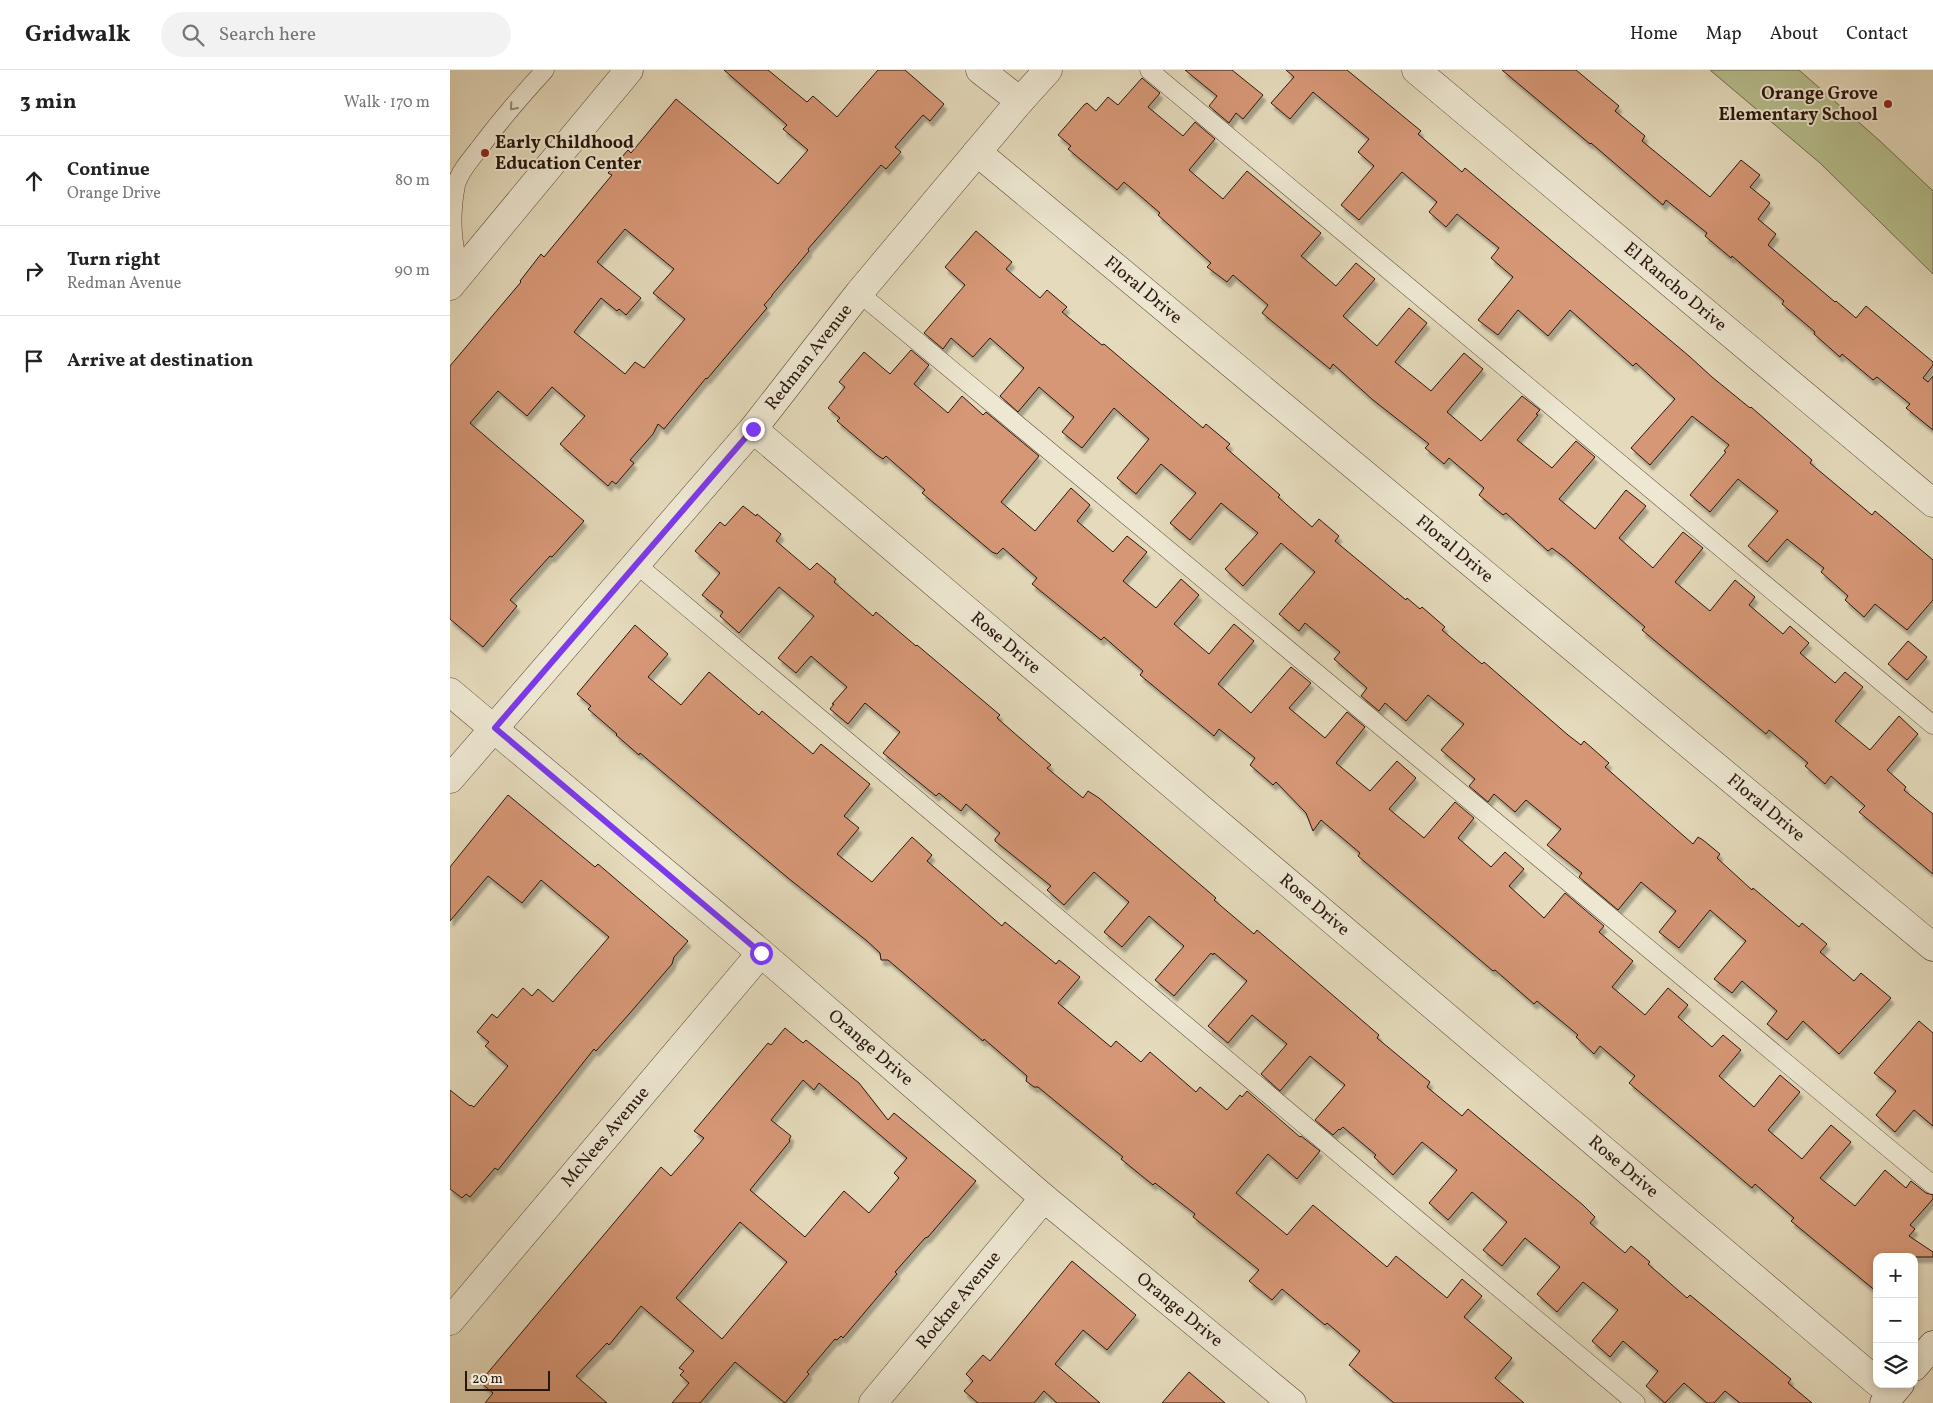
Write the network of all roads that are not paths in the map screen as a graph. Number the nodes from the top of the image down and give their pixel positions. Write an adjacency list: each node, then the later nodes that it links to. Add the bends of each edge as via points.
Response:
1 (546, 70): 9 (lane, one-way to 9, via 493,130 456,184 450,233)
2 (629, 70): 9 (street)
3 (980, 70): 7 (street)
4 (1048, 70): 7 (street, Redman Avenue)
5 (1149, 70): 15 (lane)
6 (1416, 70): 12 (street, El Rancho Drive)
7 (1020, 101): 8 (street, Redman Avenue)
8 (978, 152): 10 (street, Redman Avenue); 18 (street, Floral Drive)
9 (456, 279)
10 (860, 293): 11 (street, Redman Avenue); 20 (lane)
11 (753, 429): 13 (street, Redman Avenue); 25 (street, Rose Drive)
12 (1933, 503)
13 (636, 564): 16 (street, Redman Avenue); 28 (lane)
14 (450, 692): 16 (street, Orange Drive)
15 (1933, 725)
16 (495, 728): 17 (street, Redman Avenue); 19 (street, Orange Drive)
17 (450, 779)
18 (1933, 947)
19 (761, 953): 21 (street, Orange Drive); 22 (street, McNees Avenue)
20 (1933, 1185)
21 (1044, 1198): 26 (street, Rockne Avenue); 27 (street, Orange Drive)
22 (450, 1321)
23 (1933, 1345): 24 (street)
24 (1918, 1362)
25 (1889, 1392)
26 (873, 1403)
27 (1292, 1403)
28 (1636, 1403)

